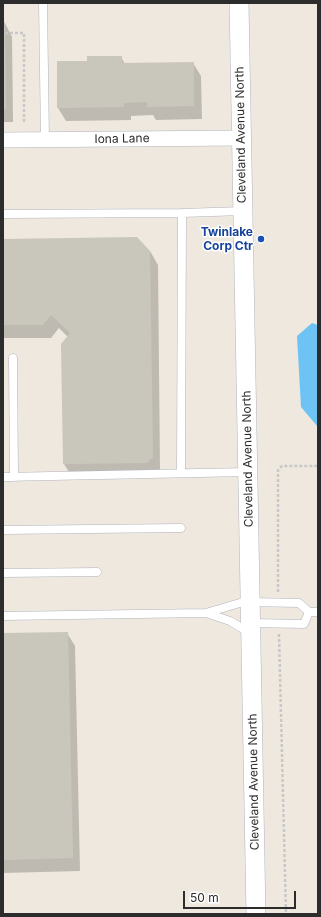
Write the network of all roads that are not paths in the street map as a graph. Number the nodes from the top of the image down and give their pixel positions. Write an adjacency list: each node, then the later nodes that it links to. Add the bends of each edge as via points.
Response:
1 (43, 3): 5 (lane)
2 (239, 3): 3 (street, Cleveland Avenue North)
3 (242, 138): 5 (street, Iona Lane); 6 (street, Cleveland Avenue North)
4 (3, 140): 5 (street, Iona Lane)
5 (45, 140)
6 (243, 211): 7 (lane); 10 (street, Cleveland Avenue North)
7 (182, 213): 8 (lane); 11 (lane)
8 (3, 214)
9 (14, 358): 13 (lane)
10 (248, 472): 11 (lane); 18 (street, Cleveland Avenue North)
11 (182, 473): 13 (lane)
12 (3, 477): 13 (lane)
13 (14, 477)
14 (181, 528): 15 (lane)
15 (3, 530)
16 (97, 572): 17 (lane)
17 (3, 573)
18 (250, 601): 19 (lane, via 299,603); 20 (lane); 22 (street, Cleveland Avenue North)
19 (314, 612): 22 (lane, via 304,624 279,624)
20 (206, 613): 21 (lane); 22 (lane)
21 (3, 616)
22 (251, 629): 23 (street, Cleveland Avenue North)
23 (256, 914)

